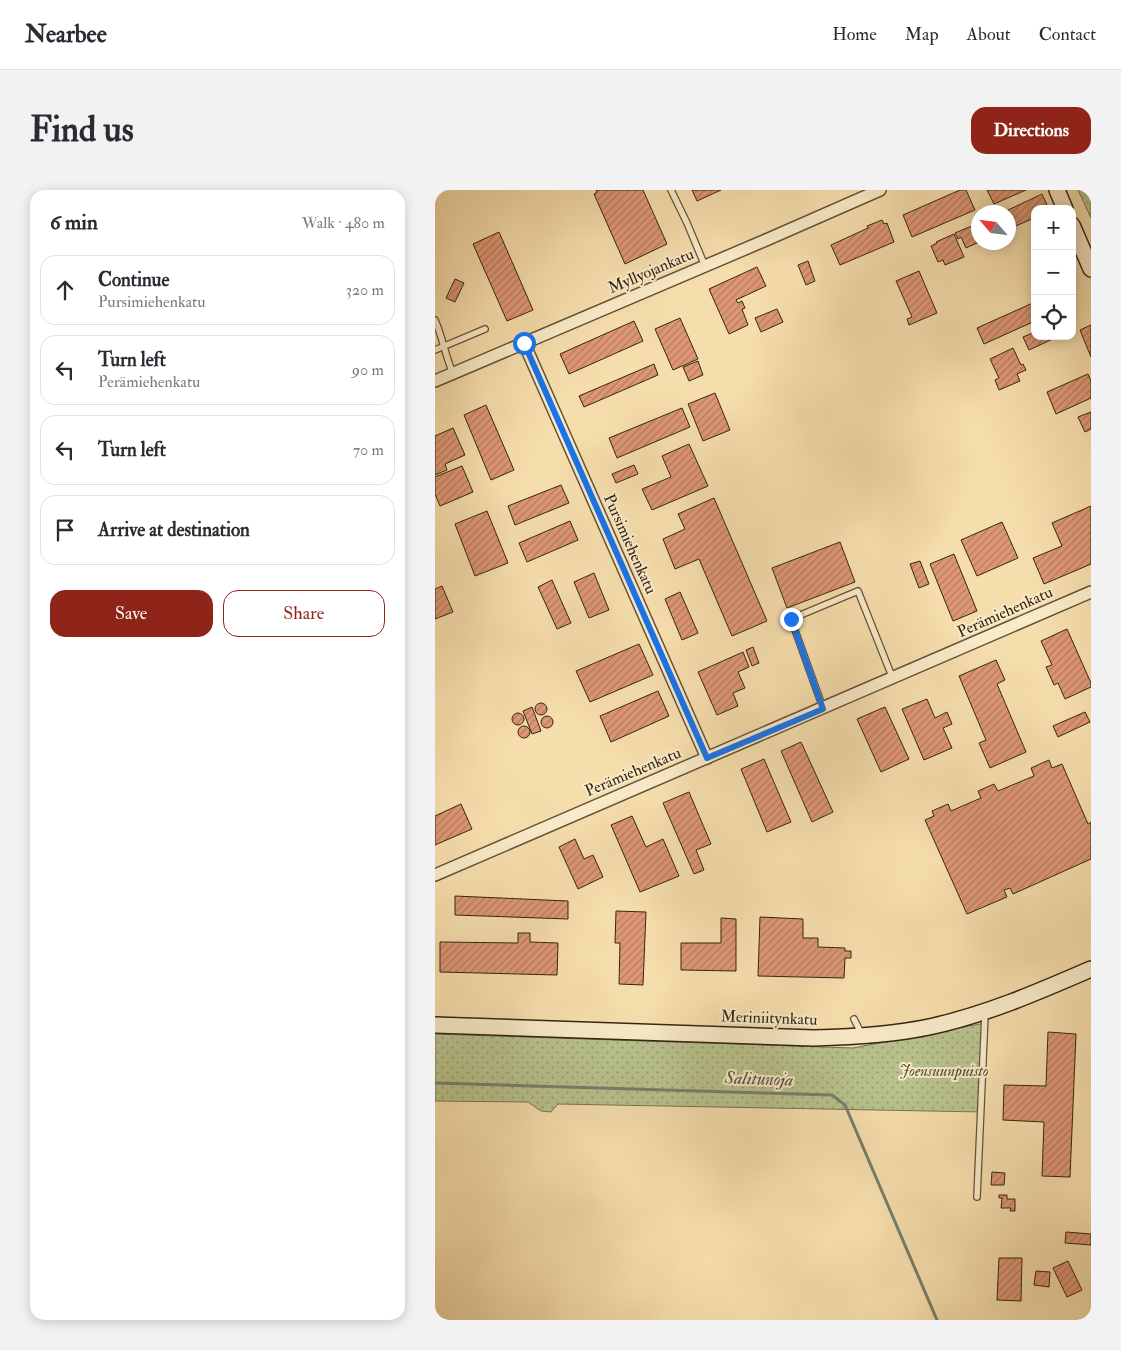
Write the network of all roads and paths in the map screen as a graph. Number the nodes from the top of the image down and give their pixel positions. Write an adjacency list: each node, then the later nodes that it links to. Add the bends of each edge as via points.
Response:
1 (671, 190): 6 (lane)
2 (880, 190): 6 (street, Myllyojankatu)
3 (1057, 190): 4 (main road)
4 (1063, 205)
5 (1076, 234): 7 (main road)
6 (705, 266): 10 (street, Myllyojankatu)
7 (1091, 268)
8 (435, 320): 11 (lane)
9 (485, 329): 11 (lane)
10 (524, 343): 13 (street, Myllyojankatu); 18 (street, Pursimiehenkatu)
11 (445, 346): 12 (lane); 13 (lane)
12 (435, 350)
13 (453, 374): 14 (street, Myllyojankatu)
14 (435, 381)
15 (1091, 592): 16 (street, Perämiehenkatu)
16 (893, 679): 17 (street, Perämiehenkatu); 17 (lane, via 858,591 791,619)
17 (823, 709): 18 (street, Perämiehenkatu)
18 (707, 758): 19 (street, Perämiehenkatu)
19 (435, 874)
20 (1091, 969): 21 (main road, Meriniitynkatu)
21 (985, 1012): 24 (main road, Meriniitynkatu, via 928,1027); 25 (lane)
22 (854, 1019): 24 (lane)
23 (435, 1025): 24 (main road, Meriniitynkatu)
24 (863, 1037)
25 (977, 1197)

